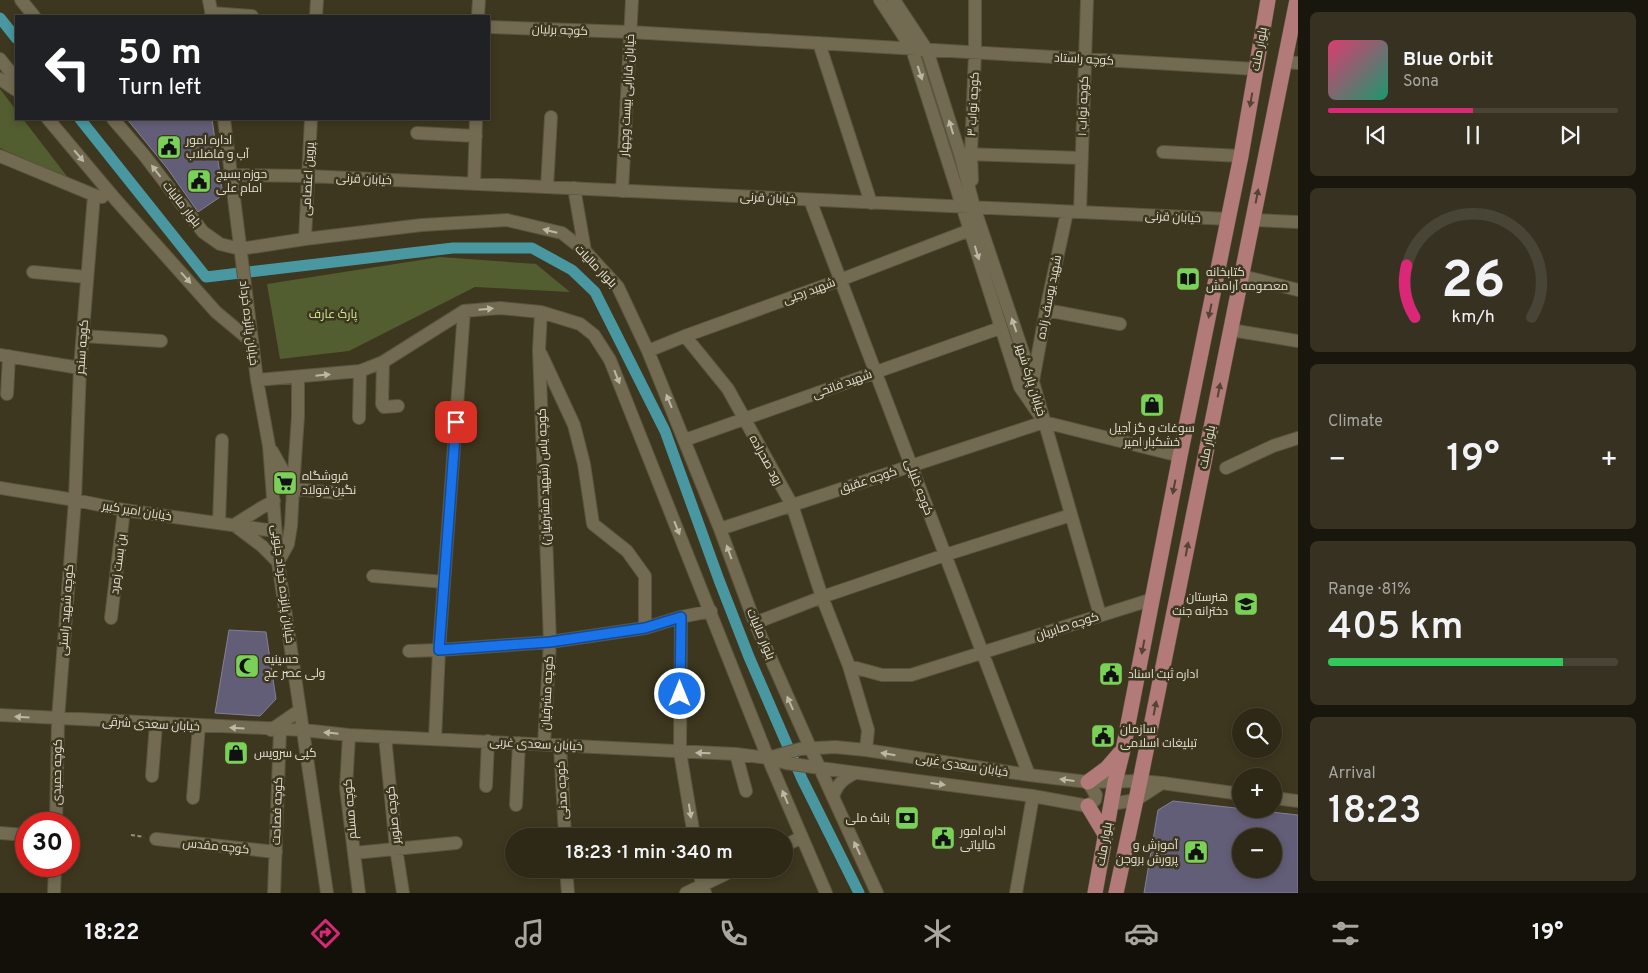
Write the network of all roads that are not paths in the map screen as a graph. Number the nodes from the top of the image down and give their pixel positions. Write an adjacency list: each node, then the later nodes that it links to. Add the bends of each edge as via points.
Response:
1 (21, 0): 12 (street)
2 (317, 0): 14 (street)
3 (478, 0): 15 (street)
4 (632, 0): 17 (street, خیابان فارابی بیست وچهار)
5 (880, 0): 19 (street, خیابان پارک شهر)
6 (894, 0): 20 (street)
7 (975, 0): 21 (street, کوچه نواب ۳)
8 (1086, 0): 23 (street, کوچه نواب ۱)
9 (1268, 0): 25 (main road, بلوار ملت)
10 (1297, 0): 24 (main road, بلوار ملت)
11 (208, 7): 13 (street)
12 (33, 15)
13 (247, 15)
14 (316, 15)
15 (478, 15)
16 (490, 27): 17 (street, کوچه برلیان)
17 (630, 32): 18 (street, کوچه برلیان); 47 (street, خیابان فارابی بیست وچهار)
18 (819, 43): 19 (street, کوچه راستاد); 51 (street)
19 (912, 49): 20 (street, کوچه راستاد); 52 (street, خیابان پارک شهر, one-way to 52)
20 (927, 50): 21 (street, کوچه راستاد); 38 (street, one-way to 20)
21 (976, 52): 23 (street, کوچه راستاد); 38 (street, کوچه نواب ۳)
22 (0, 58): 27 (street)
23 (1084, 59): 25 (street, کوچه راستاد); 41 (street, کوچه نواب ۱)
24 (1291, 62): 56 (main road, بلوار ملت, one-way to 24)
25 (1256, 69): 40 (main road, بلوار ملت, one-way to 40)
26 (0, 79): 28 (street)
27 (15, 79)
28 (15, 89)
29 (551, 117): 45 (street)
30 (49, 120): 49 (street, one-way to 49)
31 (114, 120): 60 (street, بلوار مالیات, one-way to 31, via 220,244 203,232)
32 (224, 120): 42 (street)
33 (311, 120): 43 (street, پروین اعتصامی)
34 (476, 120): 36 (street)
35 (417, 133): 36 (street)
36 (476, 136): 44 (street)
37 (1163, 152): 40 (street)
38 (965, 154): 41 (street); 52 (street, کوچه نواب ۳)
39 (0, 156): 48 (street)
40 (1241, 156): 55 (main road, بلوار ملت)
41 (1082, 158): 54 (street, کوچه نواب ۱)
42 (232, 175): 43 (street, خیابان قرنی); 60 (street)
43 (308, 176): 44 (street, خیابان قرنی); 59 (street, پروین اعتصامی)
44 (474, 184): 45 (street, خیابان قرنی)
45 (547, 187): 46 (street, خیابان قرنی)
46 (574, 188): 47 (street, خیابان قرنی); 61 (street)
47 (622, 191): 50 (street, خیابان قرنی)
48 (94, 195): 49 (street); 63 (street, کوچه سنجر)
49 (116, 200): 77 (street, one-way to 77, via 216,312)
50 (810, 200): 51 (street, خیابان قرنی); 65 (street, کوچه خلیلی)
51 (871, 202): 52 (street, خیابان قرنی)
52 (968, 207): 53 (street, خیابان قرنی); 58 (street, خیابان پارک شهر); 87 (street, خیابان پارک شهر, one-way to 52)
53 (1067, 212): 54 (street, خیابان قرنی); 67 (street, شهید یوسف زاده)
54 (1080, 212): 55 (street, خیابان قرنی)
55 (1229, 219): 98 (main road, بلوار ملت, one-way to 98)
56 (1253, 220): 57 (street); 64 (main road, بلوار ملت)
57 (1298, 222)
58 (970, 230): 65 (street, شهید رجبی); 71 (street, خیابان پارک شهر, one-way to 71)
59 (305, 239): 60 (street, بلوار مالیات); 61 (street, بلوار مالیات, one-way to 59, via 562,234 507,220 422,225)
60 (240, 250): 77 (street, خیابان پانزده خرداد)
61 (585, 250): 79 (street, بلوار مالیات, via 618,287)
62 (33, 272): 63 (street)
63 (87, 276): 73 (street, کوچه سنجر)
64 (1242, 276): 66 (street); 72 (main road, بلوار ملت)
65 (840, 280): 74 (street, شهید رجبی); 84 (street, کوچه خلیلی)
66 (1298, 290)
67 (1046, 310): 70 (street); 87 (street, شهید یوسف زاده)
68 (464, 311): 69 (street, one-way to 69, via 500,308); 81 (street); 116 (street)
69 (541, 312): 78 (street, کوچه یاس (شهید مشرفیان)); 119 (street, one-way to 119, via 580,324 594,335 610,360)
70 (1120, 324)
71 (1000, 328): 84 (street, شهید فاتحی); 93 (street, خیابان پارک شهر, via 1020,387)
72 (1231, 330): 76 (street); 155 (main road, بلوار ملت, one-way to 72)
73 (83, 336): 75 (street); 82 (street, کوچه سنجر)
74 (685, 336): 79 (street, شهید رجبی); 92 (street, رود صحراده, via 728,389)
75 (161, 341)
76 (1298, 341)
77 (252, 342): 86 (street, خیابان پانزده خرداد)
78 (539, 350): 124 (street, via 574,426 584,464 593,524 627,551 644,576); 125 (street, کوچه یاس (شهید مشرفیان))
79 (648, 351): 96 (street, بلوار مالیات, one-way to 79)
80 (5, 356): 82 (street); 88 (street)
81 (383, 362): 83 (street); 90 (street, via 382,404 384,407)
82 (80, 368): 104 (street, کوچه سنجر)
83 (360, 371): 85 (street, one-way to 83); 91 (street)
84 (875, 372): 92 (street, شهید فاتحی); 99 (street, کوچه خلیلی)
85 (298, 378): 86 (street); 102 (street)
86 (257, 380): 89 (street, خیابان پانزده خرداد)
87 (1033, 382): 93 (street, خیابان پارک شهر)
88 (7, 394)
89 (259, 395): 97 (street, خیابان پانزده خرداد جنوبی)
90 (398, 406)
91 (359, 418)
92 (744, 419): 96 (street, شهید فاتحی); 106 (street, رود صحراده)
93 (1044, 422): 98 (street); 99 (street, کوچه عقیق); 108 (street)
94 (1298, 438): 100 (street)
95 (222, 440): 109 (street)
96 (685, 440): 111 (street, بلوار مالیات)
97 (269, 446): 102 (street); 105 (street, خیابان پانزده خرداد جنوبی)
98 (1180, 456): 118 (main road, بلوار ملت, one-way to 118)
99 (911, 466): 106 (street, کوچه عقیق); 113 (street, کوچه خلیلی)
100 (1226, 468)
101 (0, 488): 104 (street, خیابان امیر کبیر)
102 (293, 489): 103 (street); 114 (street, via 288,544)
103 (340, 494)
104 (75, 500): 107 (street, خیابان امیر کبیر); 132 (street, کوچه شهید راستی)
105 (274, 502): 110 (street); 112 (street, خیابان پانزده خرداد جنوبی)
106 (792, 505): 111 (street, کوچه عقیق); 117 (street, رود صحراده)
107 (124, 510): 109 (street, خیابان امیر کبیر); 122 (street, بن بست زمرد)
108 (1071, 515): 113 (street); 120 (street)
109 (219, 523): 110 (street, خیابان امیر کبیر)
110 (234, 524): 112 (street, خیابان امیر کبیر); 114 (street)
111 (720, 529): 123 (street, بلوار مالیات, one-way to 111)
112 (275, 531): 114 (street, خیابان پانزده خرداد جنوبی)
113 (945, 555): 117 (street); 128 (street, کوچه خلیلی)
114 (278, 562): 130 (street, خیابان پانزده خرداد جنوبی)
115 (373, 576): 116 (street)
116 (444, 582): 126 (street)
117 (822, 597): 123 (street); 129 (street, رود صحراده)
118 (1153, 599): 120 (street, کوچه صابریان); 146 (main road, بلوار ملت, one-way to 146)
119 (711, 611): 121 (street); 149 (street)
120 (1100, 615): 128 (street, کوچه صابریان)
121 (681, 617): 124 (street); 147 (street)
122 (111, 618)
123 (755, 622): 144 (street, بلوار مالیات, one-way to 123)
124 (645, 628): 125 (street)
125 (550, 642): 126 (street); 142 (street, کوچه مشرفیان)
126 (439, 650): 127 (street); 139 (street)
127 (409, 651)
128 (982, 653): 129 (street, کوچه صابریان, via 911,675 882,675); 153 (street, کوچه خلیلی)
129 (849, 666): 145 (street, رود صحراده, via 868,730)
130 (300, 710): 135 (street); 136 (street, خیابان پانزده خرداد جنوبی)
131 (0, 716): 132 (street, خیابان سعدی شرقی, one-way to 131)
132 (58, 719): 133 (street, خیابان سعدی شرقی); 171 (street, کوچه حمیدی)
133 (156, 724): 134 (street, خیابان سعدی شرقی); 154 (street)
134 (199, 726): 135 (street, خیابان سعدی شرقی, one-way to 134); 164 (street)
135 (276, 730): 136 (street, خیابان سعدی شرقی); 182 (street, کوچه فصاحت)
136 (303, 730): 137 (street, خیابان سعدی غربی, one-way to 136); 190 (street, خیابان پانزده خرداد جنوبی)
137 (350, 735): 138 (street, خیابان سعدی غربی); 183 (street, کوچه مسلم, via 346,788)
138 (385, 736): 139 (street, خیابان سعدی غربی); 181 (street, کوچه صنوبر)
139 (435, 739): 140 (street, خیابان سعدی غربی)
140 (488, 741): 141 (street, خیابان سعدی غربی); 159 (street)
141 (520, 743): 142 (street, خیابان سعدی غربی); 169 (street)
142 (544, 744): 143 (street, خیابان سعدی غربی)
143 (560, 745): 147 (street, خیابان سعدی غربی); 172 (street, کوچه مدنی)
144 (805, 748): 145 (street, خیابان سعدی غربی); 150 (street, خیابان سعدی غربی); 151 (street, بلوار مالیات)
145 (866, 750): 153 (street, خیابان سعدی غربی, one-way to 145)
146 (1123, 750): 156 (main road); 157 (main road, بلوار ملت)
147 (680, 752): 148 (street, خیابان سعدی غربی, one-way to 147); 173 (street, one-way to 173)
148 (736, 754): 149 (street, خیابان سعدی غربی); 160 (street)
149 (768, 758): 150 (street, خیابان سعدی غربی); 177 (street, one-way to 149)
150 (786, 758): 151 (street, خیابان سعدی غربی)
151 (814, 767): 152 (street, خیابان سعدی غربی); 163 (street)
152 (855, 773): 162 (street, خیابان سعدی غربی, one-way to 162); 163 (street, via 841,780)
153 (1029, 775): 156 (street, خیابان سعدی غربی, one-way to 153)
154 (152, 776)
155 (1140, 781): 157 (street, خیابان سعدی غربی); 158 (street, خیابان سعدی غربی); 166 (main road, بلوار ملت)
156 (1088, 782): 157 (street, خیابان سعدی غربی); 170 (street, via 1096,800)
157 (1115, 782): 168 (main road, بلوار ملت)
158 (1162, 783): 161 (street, خیابان سعدی غربی); 166 (street)
159 (486, 786)
160 (746, 792)
161 (1232, 793)
162 (1033, 796): 170 (street, خیابان سعدی غربی); 197 (street)
163 (833, 797): 196 (street, one-way to 163)
164 (193, 798)
165 (1282, 799): 167 (street)
166 (1136, 800): 168 (street); 199 (main road, بلوار ملت)
167 (1298, 801)
168 (1111, 804): 176 (main road, بلوار ملت)
169 (516, 805)
170 (1088, 806): 176 (main road)
171 (56, 812)
172 (565, 828)
173 (693, 828)
174 (0, 833): 175 (street)
175 (15, 834)
176 (1106, 836): 198 (main road, بلوار ملت)
177 (802, 837): 180 (street); 195 (street)
178 (156, 839): 182 (street, کوچه مقدس)
179 (456, 842): 181 (street)
180 (793, 842)
181 (396, 848): 183 (street); 192 (street, کوچه صنوبر)
182 (276, 852): 189 (street, کوچه فصاحت)
183 (354, 853): 191 (street, کوچه مسلم)
184 (55, 877): 188 (street)
185 (567, 878): 193 (street)
186 (722, 878): 187 (street)
187 (704, 889): 194 (street)
188 (54, 893)
189 (274, 893)
190 (327, 893)
191 (359, 893)
192 (403, 893)
193 (568, 893)
194 (686, 893)
195 (826, 893)
196 (877, 893)
197 (1016, 893)
198 (1095, 893)
199 (1116, 893)

